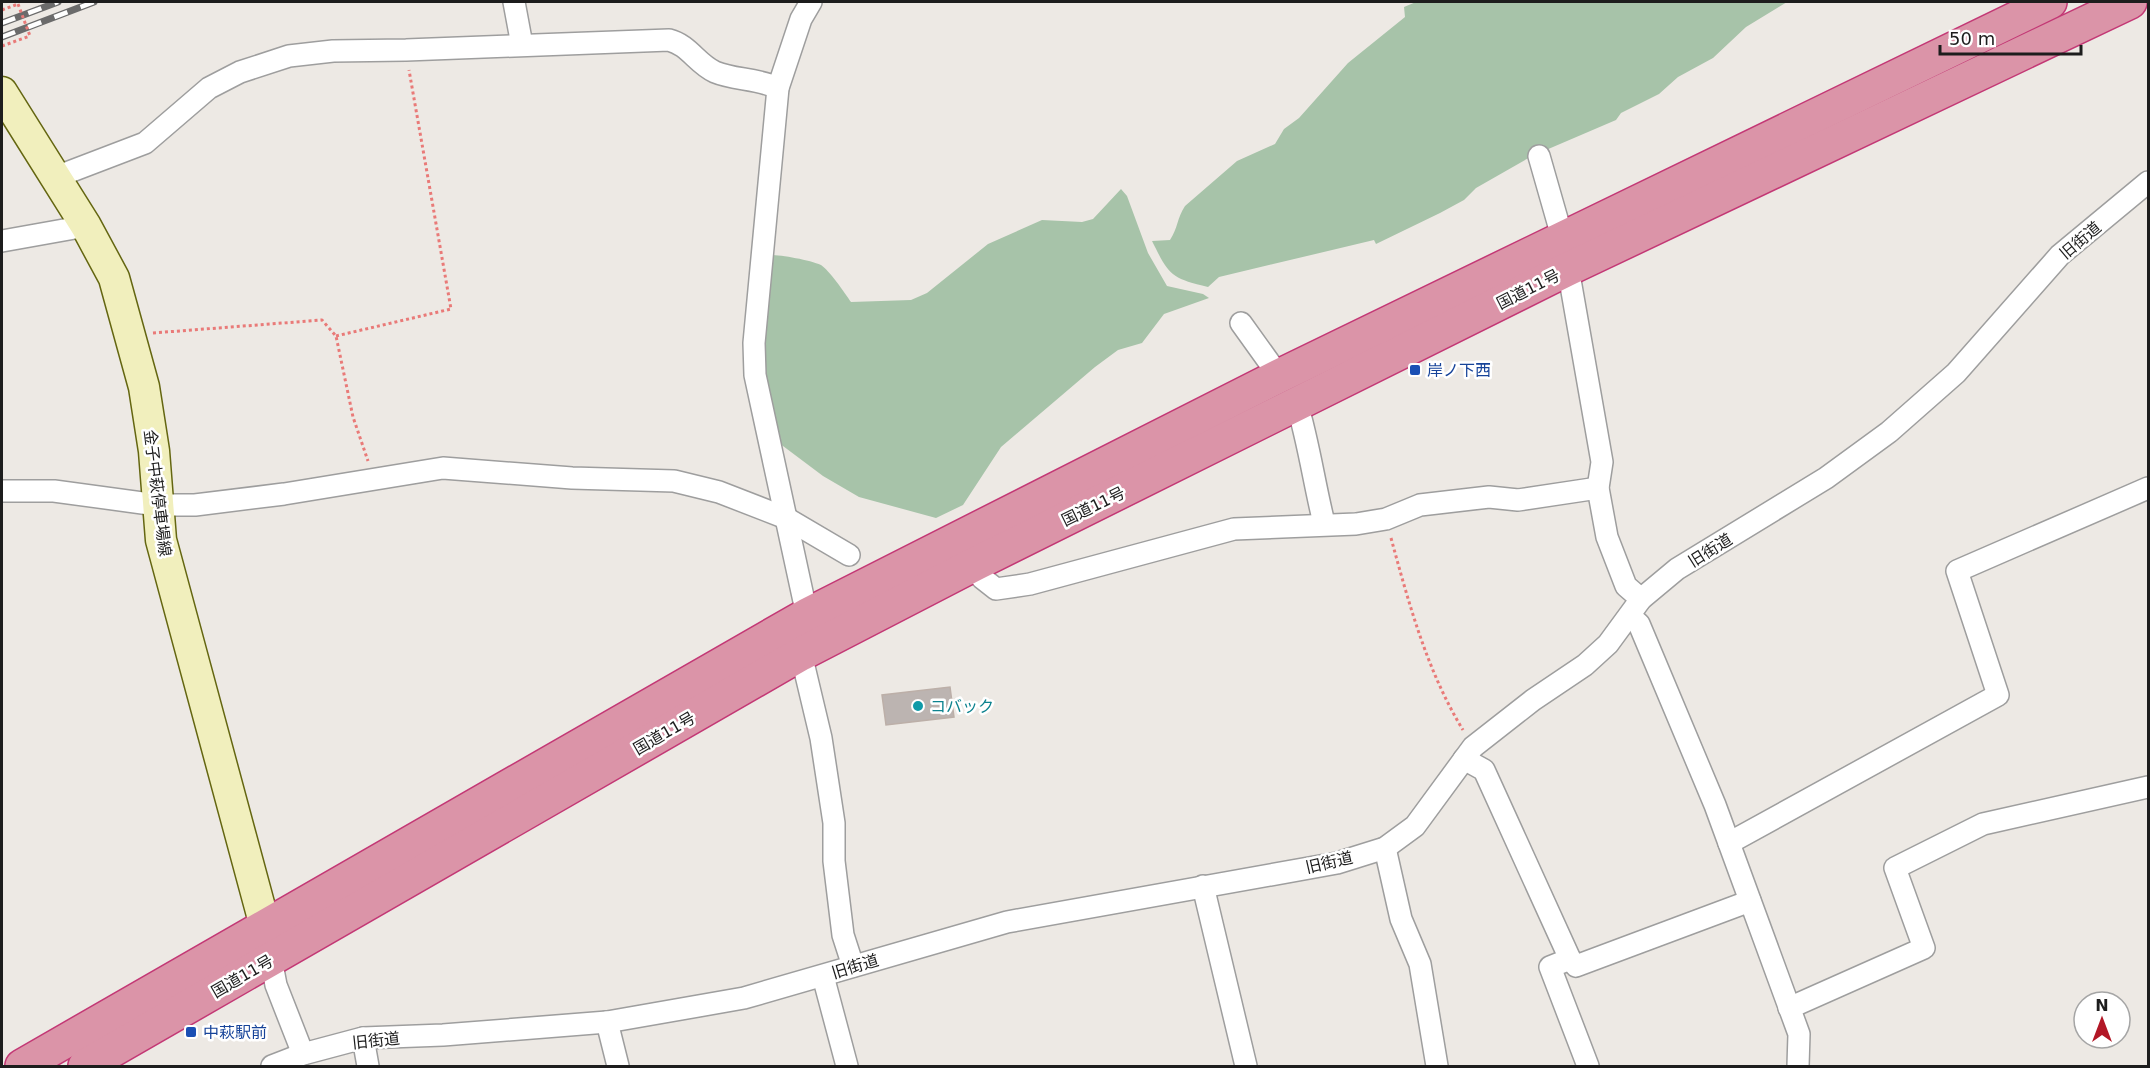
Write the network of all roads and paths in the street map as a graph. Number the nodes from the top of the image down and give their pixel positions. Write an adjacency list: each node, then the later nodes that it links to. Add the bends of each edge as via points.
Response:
1 (514, 2): 6 (street)
2 (811, 2): 9 (street, via 801,19)
3 (2049, 2): 16 (highway, 国道11号)
4 (2130, 2): 16 (highway, 国道11号)
5 (2, 10): 7 (path, bridge, via 18,4 30,36)
6 (522, 45): 8 (street); 9 (street, via 669,39 680,42 712,71 759,80)
7 (2, 46)
8 (406, 50): 12 (street, via 289,56 240,72 209,88 145,143); 19 (path, via 451,309)
9 (778, 88): 27 (street, via 754,343 755,375)
10 (7, 111): 12 (main road, 金子中萩停車場線)
11 (1539, 156): 16 (street)
12 (56, 177): 14 (main road, 金子中萩停車場線)
13 (2148, 182): 32 (street, 旧街道, via 2060,255 1956,373 1889,432 1826,478 1677,569)
14 (86, 226): 15 (street); 18 (main road, 金子中萩停車場線, via 114,278)
15 (2, 241)
16 (1565, 255): 20 (highway, 国道11号); 21 (highway, 国道11号); 23 (street, via 1602,462)
17 (1241, 323): 20 (street)
18 (130, 335): 19 (path, via 321,320); 26 (main road, 金子中萩停車場線, via 144,387)
19 (336, 336): 22 (path, via 353,417)
20 (1279, 376): 33 (highway, 国道11号)
21 (1297, 404): 29 (street, via 1310,447 1311,471); 31 (highway, 国道11号)
22 (374, 479): 26 (street, via 195,505); 27 (street, via 443,468 674,481 718,492)
23 (1598, 488): 28 (street, via 1518,500 1489,497 1420,506); 32 (street, via 1608,537)
24 (2148, 488): 37 (street, via 1957,571 1998,695)
25 (2, 491): 26 (street, via 54,491)
26 (157, 505): 41 (main road, 金子中萩停車場線, via 161,540)
27 (786, 518): 30 (street); 33 (street)
28 (1386, 519): 29 (street, via 1356,524); 35 (path, via 1414,622)
29 (1324, 523): 31 (street, via 1234,529 1030,584 996,589 982,578)
30 (849, 555)
31 (975, 564): 34 (highway, 国道11号)
32 (1635, 607): 35 (street, 旧街道, via 1608,644 1585,666 1533,700); 37 (street)
33 (807, 615): 34 (street); 41 (highway, 国道11号)
34 (801, 654): 42 (highway, 国道11号); 44 (street, via 822,738 843,935)
35 (1469, 753): 38 (street, 旧街道, via 1414,826); 43 (street, via 1484,770)
36 (2148, 787): 46 (street, via 1983,824 1894,868 1924,948)
37 (1729, 843): 40 (street)
38 (1385, 848): 39 (street, 旧街道, via 1337,863); 57 (street, via 1401,919 1420,964)
39 (1203, 886): 44 (street, 旧街道, via 1007,922); 56 (street)
40 (1750, 901): 43 (street, via 1576,966); 46 (street)
41 (265, 926): 42 (main road, 金子中萩停車場線); 50 (highway, 国道11号)
42 (271, 959): 49 (street, via 276,986); 51 (highway, 国道11号)
43 (1570, 959): 58 (street, via 1550,967)
44 (853, 966): 45 (street, 旧街道)
45 (823, 975): 47 (street, 旧街道, via 744,998); 55 (street)
46 (1789, 1008): 59 (street, via 1799,1034)
47 (607, 1022): 48 (street, 旧街道); 54 (street)
48 (363, 1038): 49 (street, 旧街道); 53 (street)
49 (303, 1054): 52 (street, 旧街道)
50 (22, 1066)
51 (85, 1066)
52 (272, 1066)
53 (368, 1066)
54 (618, 1066)
55 (847, 1066)
56 (1246, 1066)
57 (1437, 1066)
58 (1588, 1066)
59 (1798, 1066)

